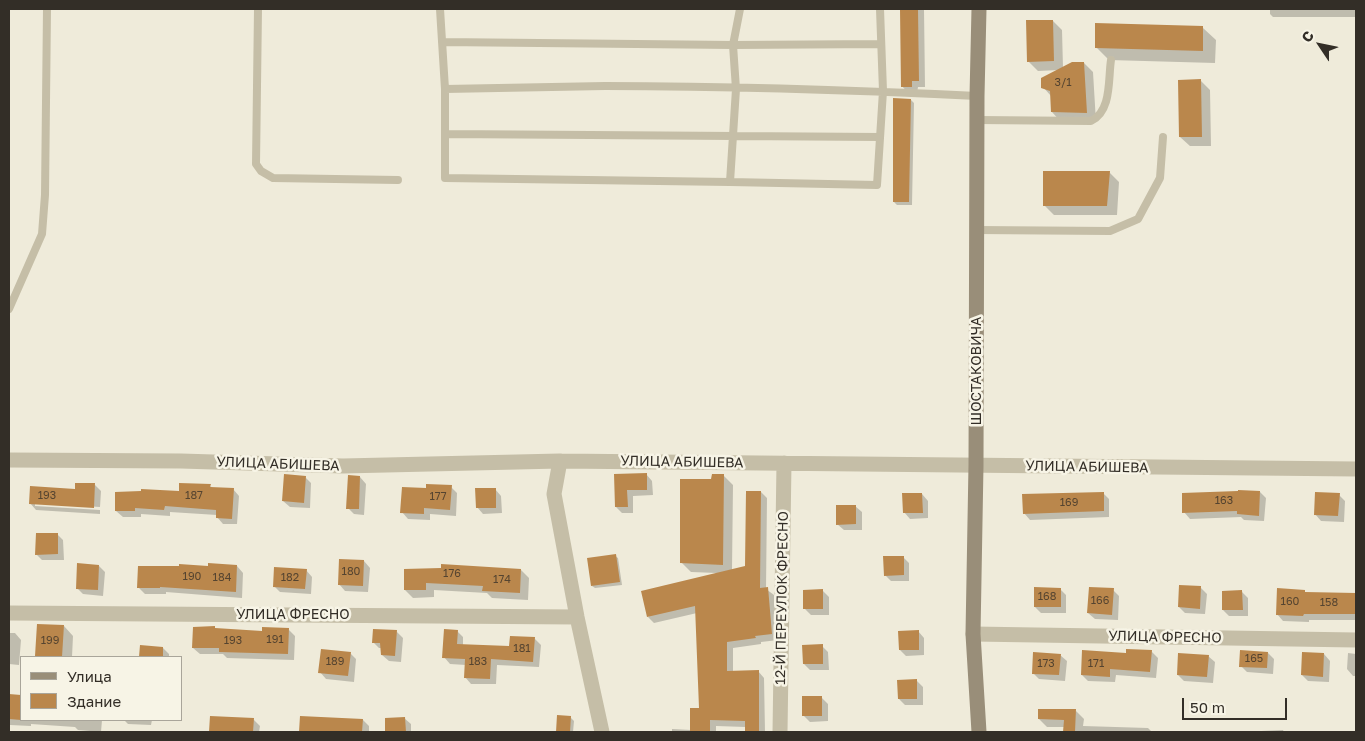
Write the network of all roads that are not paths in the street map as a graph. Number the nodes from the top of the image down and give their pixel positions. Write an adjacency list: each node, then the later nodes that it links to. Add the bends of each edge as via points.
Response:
1 (47, 9): 23 (lane, via 42,234)
2 (258, 9): 20 (lane, via 256,164 261,171 273,178)
3 (440, 9): 7 (lane)
4 (740, 9): 9 (lane)
5 (880, 9): 8 (lane)
6 (980, 9): 14 (street, ШОСТАКОВИЧА)
7 (442, 42): 9 (lane); 11 (lane)
8 (881, 44): 9 (lane); 13 (lane)
9 (733, 45): 12 (lane)
10 (1111, 60): 15 (lane, via 1105,106 1101,114 1091,121)
11 (445, 89): 12 (lane, via 605,86); 16 (lane)
12 (736, 89): 13 (lane); 17 (lane)
13 (883, 91): 14 (lane); 18 (lane)
14 (977, 96): 15 (street, ШОСТАКОВИЧА)
15 (978, 120): 22 (street, ШОСТАКОВИЧА)
16 (445, 134): 17 (lane); 21 (lane, via 445,178)
17 (733, 135): 18 (lane); 21 (lane)
18 (880, 137): 21 (lane, via 878,185)
19 (1163, 137): 22 (lane, via 1160,178 1138,219 1110,231)
20 (398, 180)
21 (730, 182)
22 (977, 230): 27 (street, ШОСТАКОВИЧА)
23 (9, 309)
24 (9, 460): 25 (street, УЛИЦА АБИШЕВА, via 343,466)
25 (560, 461): 26 (street, УЛИЦА АБИШЕВА); 30 (street, via 554,494)
26 (784, 463): 27 (street, УЛИЦА АБИШЕВА); 34 (street, 12-Й ПЕРЕУЛОК ФРЕСНО)
27 (976, 466): 28 (street, УЛИЦА АБИШЕВА); 31 (street, ШОСТАКОВИЧА)
28 (1356, 469)
29 (9, 613): 30 (street, УЛИЦА ФРЕСНО)
30 (577, 617): 33 (street)
31 (973, 634): 32 (street, УЛИЦА ФРЕСНО); 35 (street, ШОСТАКОВИЧА)
32 (1356, 640)
33 (602, 732)
34 (780, 732)
35 (979, 732)

